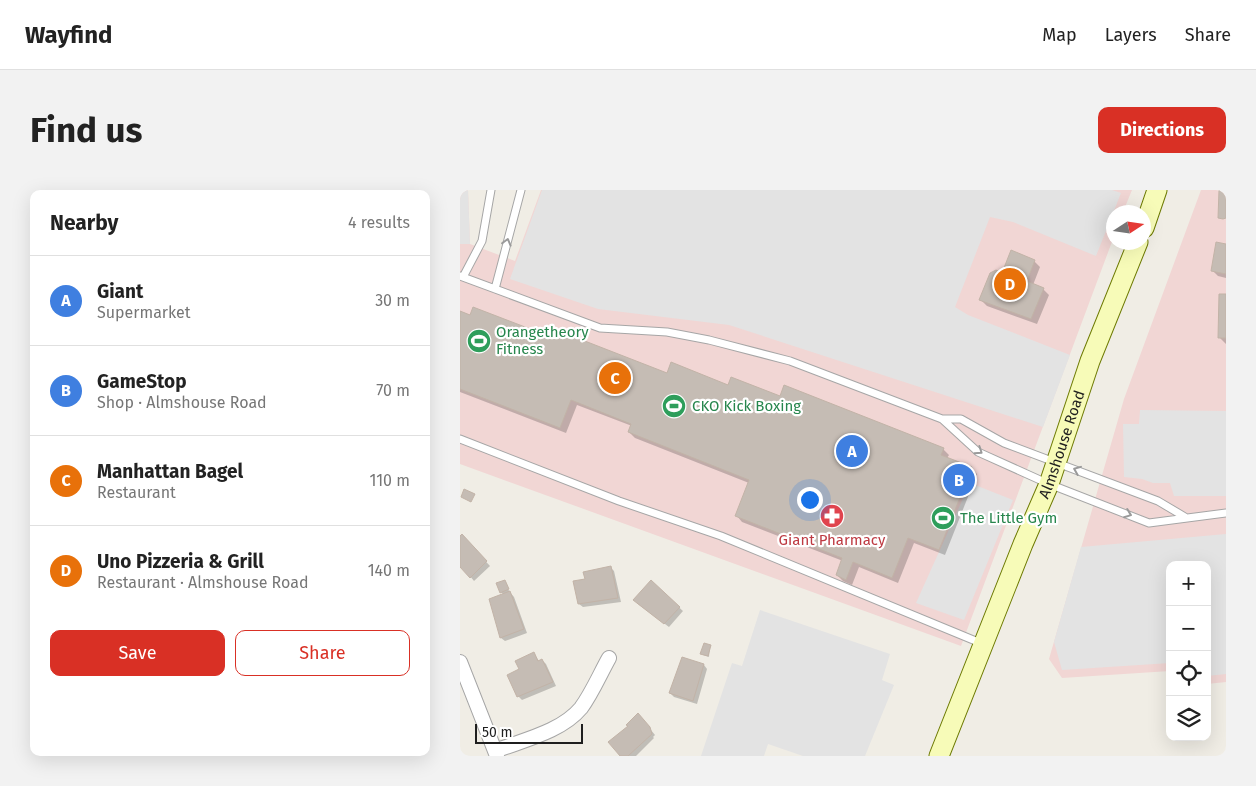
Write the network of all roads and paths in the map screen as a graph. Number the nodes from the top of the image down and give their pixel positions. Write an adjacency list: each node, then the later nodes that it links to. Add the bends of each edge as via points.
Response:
1 (491, 190): 6 (lane, via 482,241)
2 (1157, 190): 4 (main road)
3 (521, 191): 7 (lane, one-way to 3)
4 (1151, 208)
5 (1135, 250): 10 (main road, Almshouse Road, via 1090,361)
6 (461, 276): 7 (lane)
7 (495, 289): 8 (lane, via 600,328 667,332 790,361)
8 (942, 419): 10 (lane, via 961,418 1004,443); 11 (lane, one-way to 11, via 978,452)
9 (460, 440): 14 (lane, via 721,536)
10 (1056, 462): 11 (main road, Almshouse Road); 13 (lane, one-way to 10, via 1158,501)
11 (1049, 484): 13 (lane, one-way to 13, via 1149,523); 14 (main road, Almshouse Road)
12 (1226, 513): 13 (lane)
13 (1185, 518)
14 (983, 644): 18 (main road, Almshouse Road)
15 (609, 658): 17 (street, via 588,697 570,719)
16 (460, 662): 17 (street)
17 (496, 753)
18 (939, 756)

